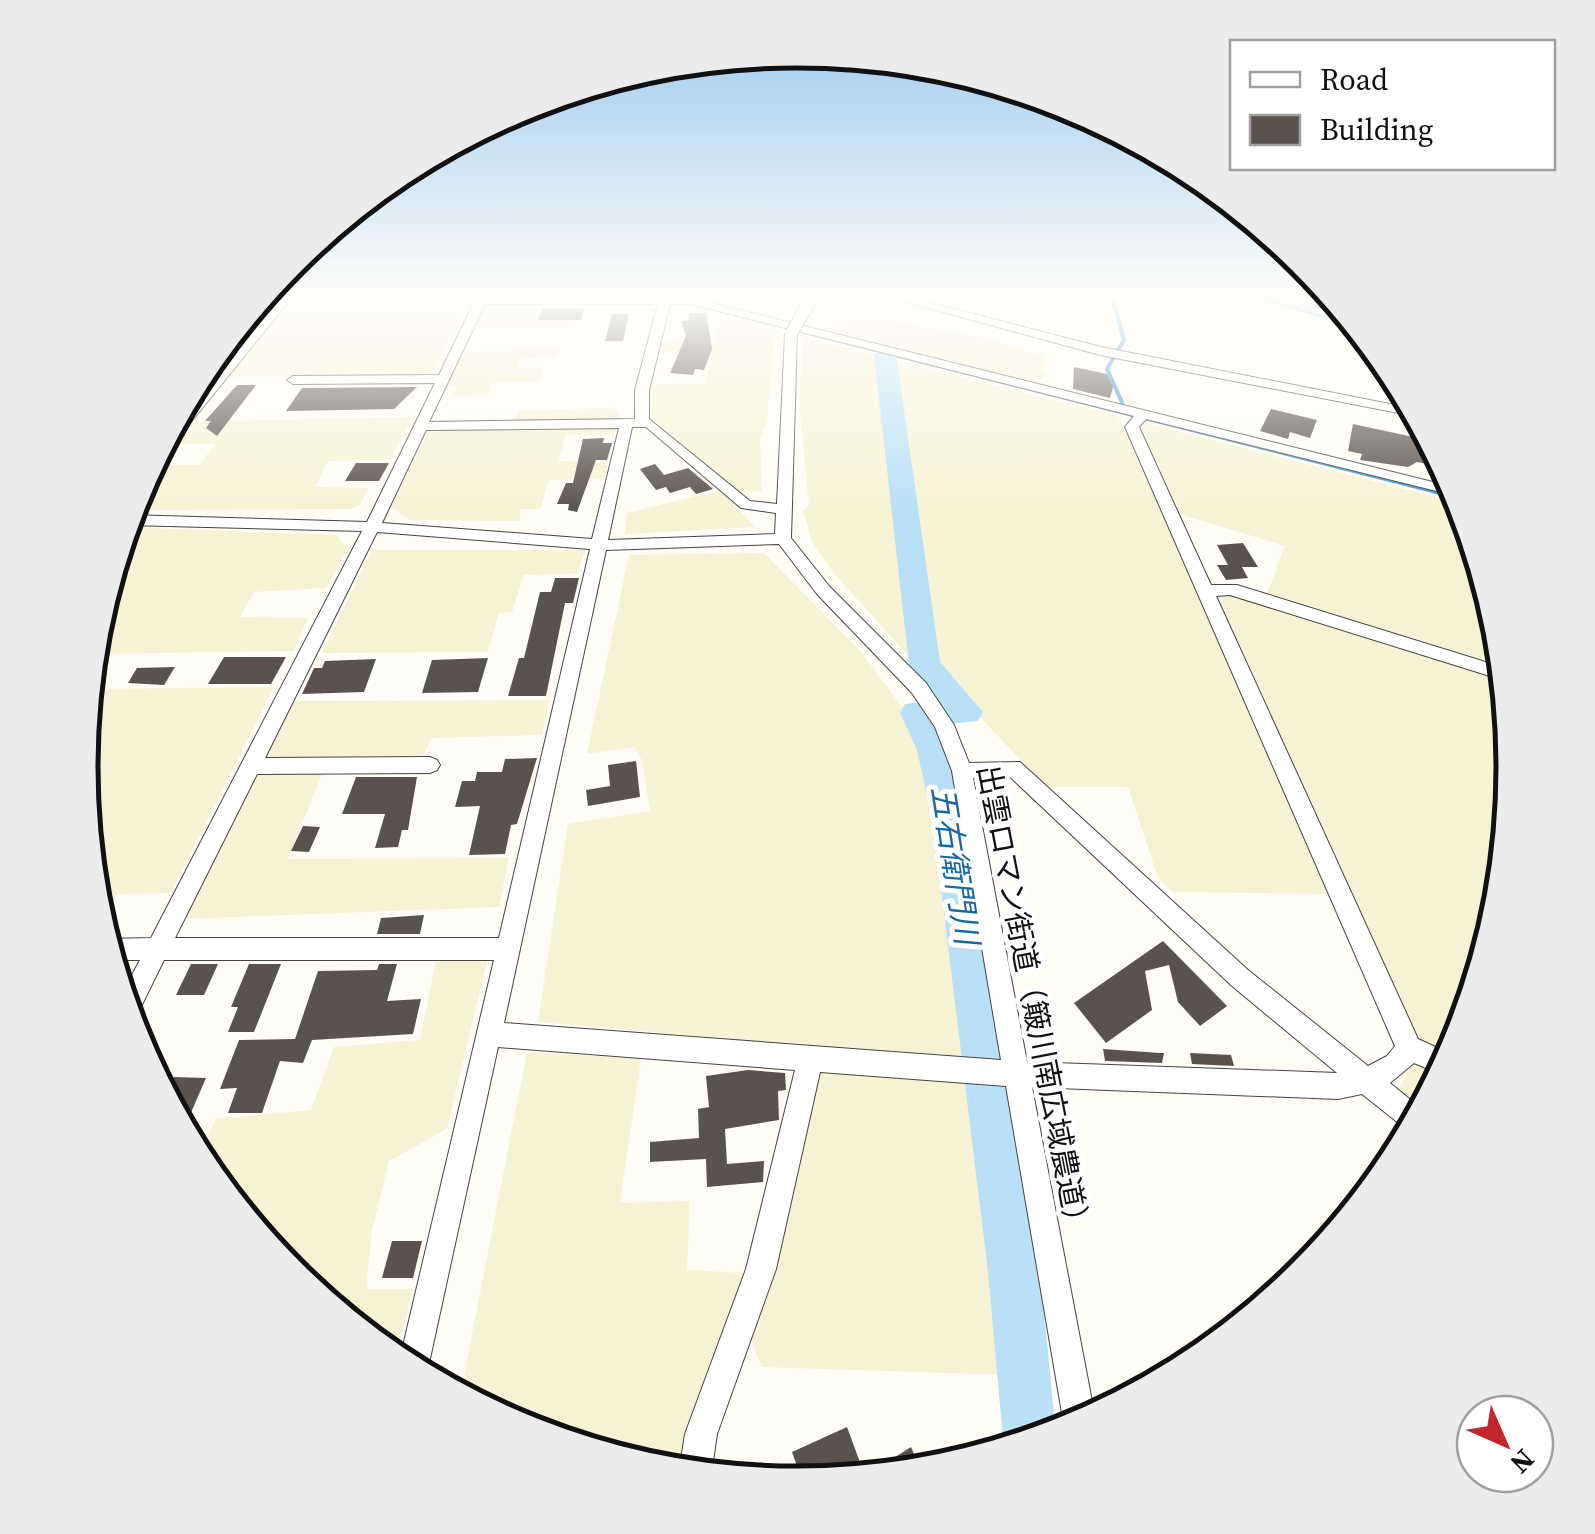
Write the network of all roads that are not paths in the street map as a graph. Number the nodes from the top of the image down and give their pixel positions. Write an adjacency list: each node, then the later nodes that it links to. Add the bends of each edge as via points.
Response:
1 (229, 368): 9 (street)
2 (448, 368): 7 (street)
3 (651, 368): 12 (street)
4 (789, 368): 15 (street, bridge)
5 (953, 368): 11 (street)
6 (1188, 368): 10 (street)
7 (442, 379): 8 (street); 13 (street)
8 (293, 380)
9 (204, 398)
10 (1398, 409)
11 (1142, 414): 14 (street); 20 (street, via 1132,427)
12 (634, 425): 13 (street); 15 (street, via 649,424 746,505); 19 (street)
13 (418, 426): 17 (street)
14 (1439, 489)
15 (783, 509): 18 (street)
16 (143, 520): 17 (street)
17 (372, 527): 19 (street); 23 (street)
18 (783, 538): 19 (street); 24 (street, 出雲ロマン街道（簸川南広域農道）, via 823,590 919,688 944,724)
19 (601, 545): 27 (street)
20 (1205, 590): 21 (street, via 1231,588); 30 (street)
21 (1490, 671)
22 (430, 765): 23 (street)
23 (250, 766): 26 (street)
24 (962, 771): 33 (street, 出雲ロマン街道（簸川南広域農道）); 34 (street, via 1013,768 1240,978)
25 (122, 949): 26 (street)
26 (157, 949): 27 (street); 28 (street)
27 (506, 949): 29 (street)
28 (135, 993)
29 (489, 1034): 31 (street); 36 (street)
30 (1409, 1048): 32 (street); 34 (street, via 1399,1066)
31 (810, 1057): 33 (street); 38 (street, via 761,1269)
32 (1433, 1059)
33 (1017, 1074): 34 (street, via 1338,1086); 37 (street, 出雲ロマン街道（簸川南広域農道）)
34 (1368, 1080): 35 (street)
35 (1406, 1112)
36 (417, 1354)
37 (1077, 1408)
38 (697, 1459)

